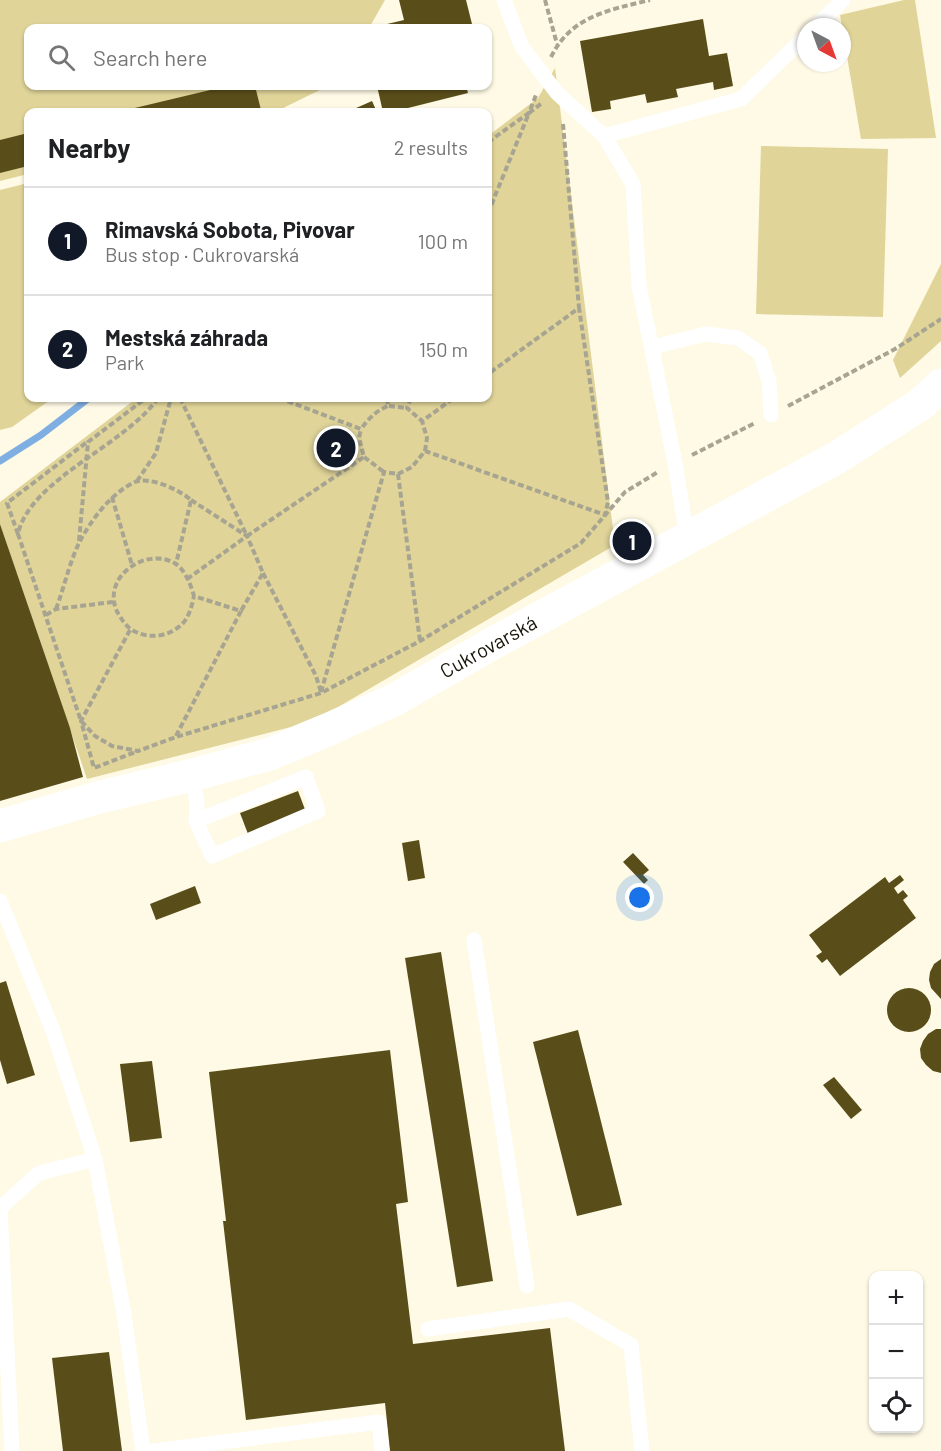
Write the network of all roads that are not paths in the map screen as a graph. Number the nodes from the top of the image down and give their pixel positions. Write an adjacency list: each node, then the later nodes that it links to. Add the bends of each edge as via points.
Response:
1 (504, 0): 5 (lane, via 522,47 557,93)
2 (843, 0): 3 (lane)
3 (824, 18)
4 (797, 45): 5 (lane, via 741,99)
5 (604, 136): 6 (lane, via 633,184 639,286)
6 (653, 347): 8 (lane, via 706,334 738,338 760,353 769,381); 9 (lane)
7 (941, 385): 9 (main road, Cukrovarská, via 921,404 836,458)
8 (771, 415)
9 (687, 537): 10 (main road, Cukrovarská, via 394,700 270,754)
10 (192, 775): 11 (lane); 12 (main road, Cukrovarská)
11 (196, 821): 11 (lane, via 212,856 318,811 306,777)
12 (0, 826)
13 (0, 901): 15 (lane, via 53,1031)
14 (474, 940): 17 (lane)
15 (95, 1159): 16 (lane, via 39,1173); 20 (lane, via 124,1314)
16 (0, 1208): 19 (lane)
17 (527, 1286)
18 (428, 1329): 23 (lane, via 569,1309 631,1345)
19 (12, 1451)
20 (143, 1451)
21 (153, 1451): 22 (lane, via 379,1422)
22 (382, 1451)
23 (642, 1451)

